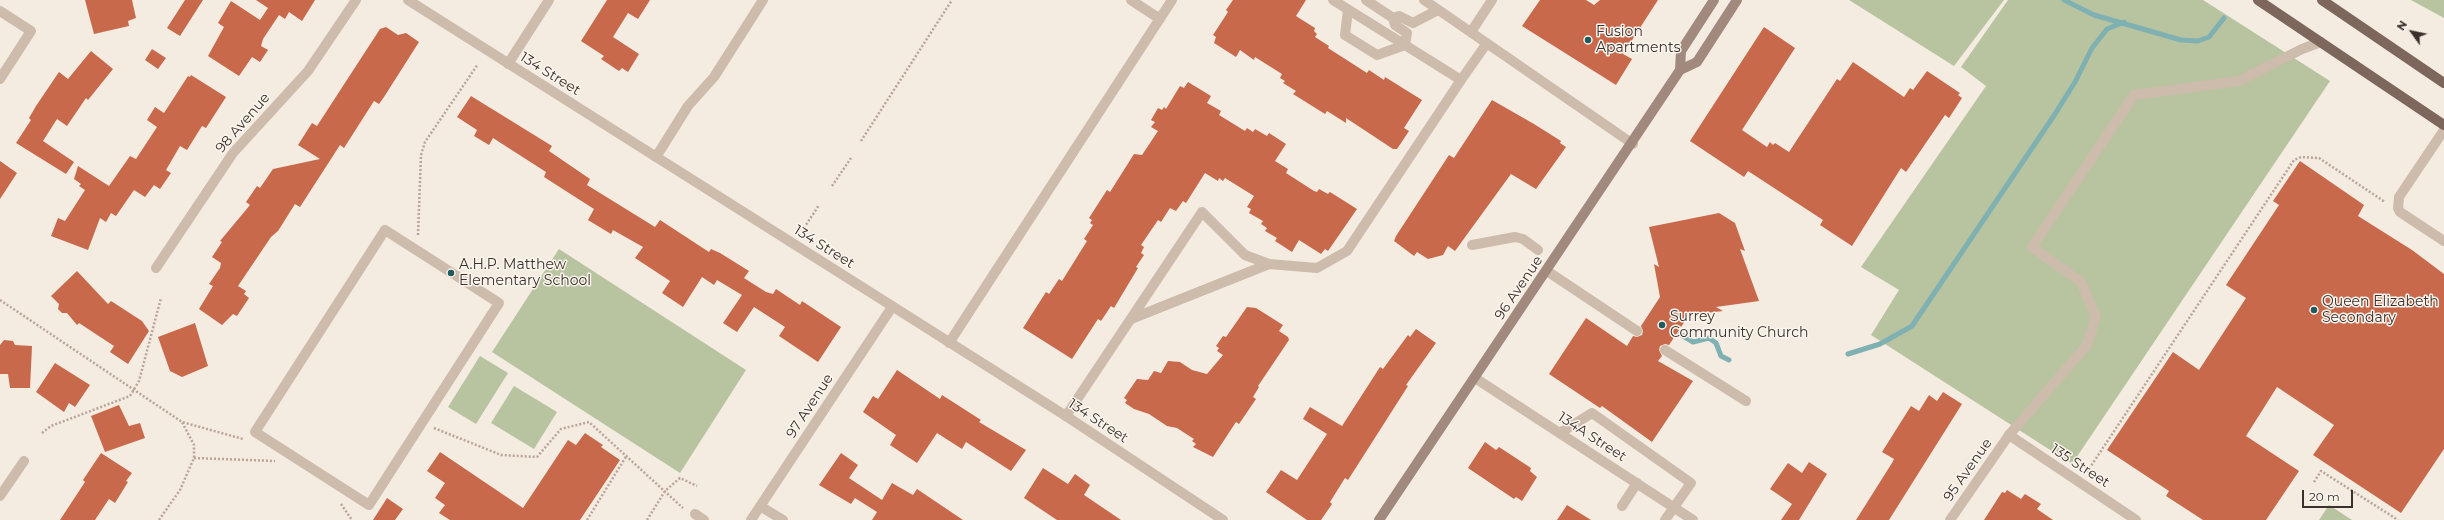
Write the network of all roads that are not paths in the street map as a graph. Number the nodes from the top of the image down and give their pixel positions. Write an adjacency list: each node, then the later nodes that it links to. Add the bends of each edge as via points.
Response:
1 (356, 0): 38 (street, 98 Avenue, via 308,71 233,153)
2 (408, 0): 24 (street, 134 Street)
3 (549, 0): 24 (street)
4 (763, 0): 32 (street, via 714,77 688,106)
5 (1131, 0): 19 (street)
6 (1172, 0): 19 (street)
7 (1332, 0): 15 (street)
8 (1366, 0): 18 (street)
9 (1424, 0): 16 (street)
10 (1492, 0): 20 (street)
11 (1714, 0): 25 (main road, 96 Avenue, via 1681,51)
12 (1737, 0): 25 (main road, via 1697,62)
13 (2258, 0): 21 (main road)
14 (2322, 0): 28 (main road)
15 (1348, 10): 23 (street); 23 (street, via 1345,35 1377,55)
16 (1436, 11): 18 (street, via 1413,23 1399,16); 20 (street)
17 (0, 12): 26 (street, via 31,31)
18 (1392, 18): 23 (street, via 1395,25 1407,33)
19 (1160, 19): 43 (street)
20 (1471, 32): 22 (street)
21 (2321, 42): 29 (main road); 49 (street, 95 Avenue, via 2239,81 2134,95 2032,247 2081,282 2096,317 2087,345)
22 (1486, 43): 27 (street); 31 (street)
23 (1405, 45): 27 (street)
24 (508, 64): 32 (street, 134 Street)
25 (1680, 70): 31 (main road, 96 Avenue)
26 (0, 79)
27 (1461, 80): 37 (street, via 1347,250 1317,268)
28 (2444, 83)
29 (2444, 125)
30 (2444, 130): 33 (street, via 2399,197 2398,208 2400,212)
31 (1633, 144): 39 (main road, 96 Avenue)
32 (656, 156): 40 (street, 134 Street)
33 (2444, 241)
34 (1472, 245): 35 (street, via 1514,237 1523,239)
35 (1538, 250)
36 (417, 251): 36 (street, via 385,230 255,432 369,505 499,303)
37 (1269, 264): 41 (street); 41 (street, via 1245,255 1202,212)
38 (156, 268)
39 (1547, 271): 42 (street); 45 (main road, 96 Avenue)
40 (892, 307): 43 (street, 134 Street); 53 (street, 97 Avenue)
41 (1131, 319): 47 (street)
42 (1637, 331)
43 (949, 343): 47 (street, 134 Street)
44 (1666, 350): 46 (street)
45 (1475, 378): 48 (street, 134A Street); 59 (main road, 96 Avenue)
46 (1746, 401)
47 (1066, 416): 58 (street, 134 Street)
48 (1560, 433): 51 (street, 134A Street); 55 (street, via 1592,413 1691,483)
49 (2008, 436): 62 (street, 95 Avenue); 63 (street, 135 Street)
50 (24, 462): 52 (street)
51 (1637, 483): 54 (street); 55 (street, 134A Street)
52 (0, 496)
53 (760, 506): 56 (street, 97 Avenue); 57 (street)
54 (1622, 506)
55 (1673, 507): 60 (street); 61 (street, 134A Street)
56 (751, 520)
57 (782, 520)
58 (1223, 520)
59 (1380, 520)
60 (1665, 520)
61 (1693, 520)
62 (1950, 520)
63 (2136, 520)

